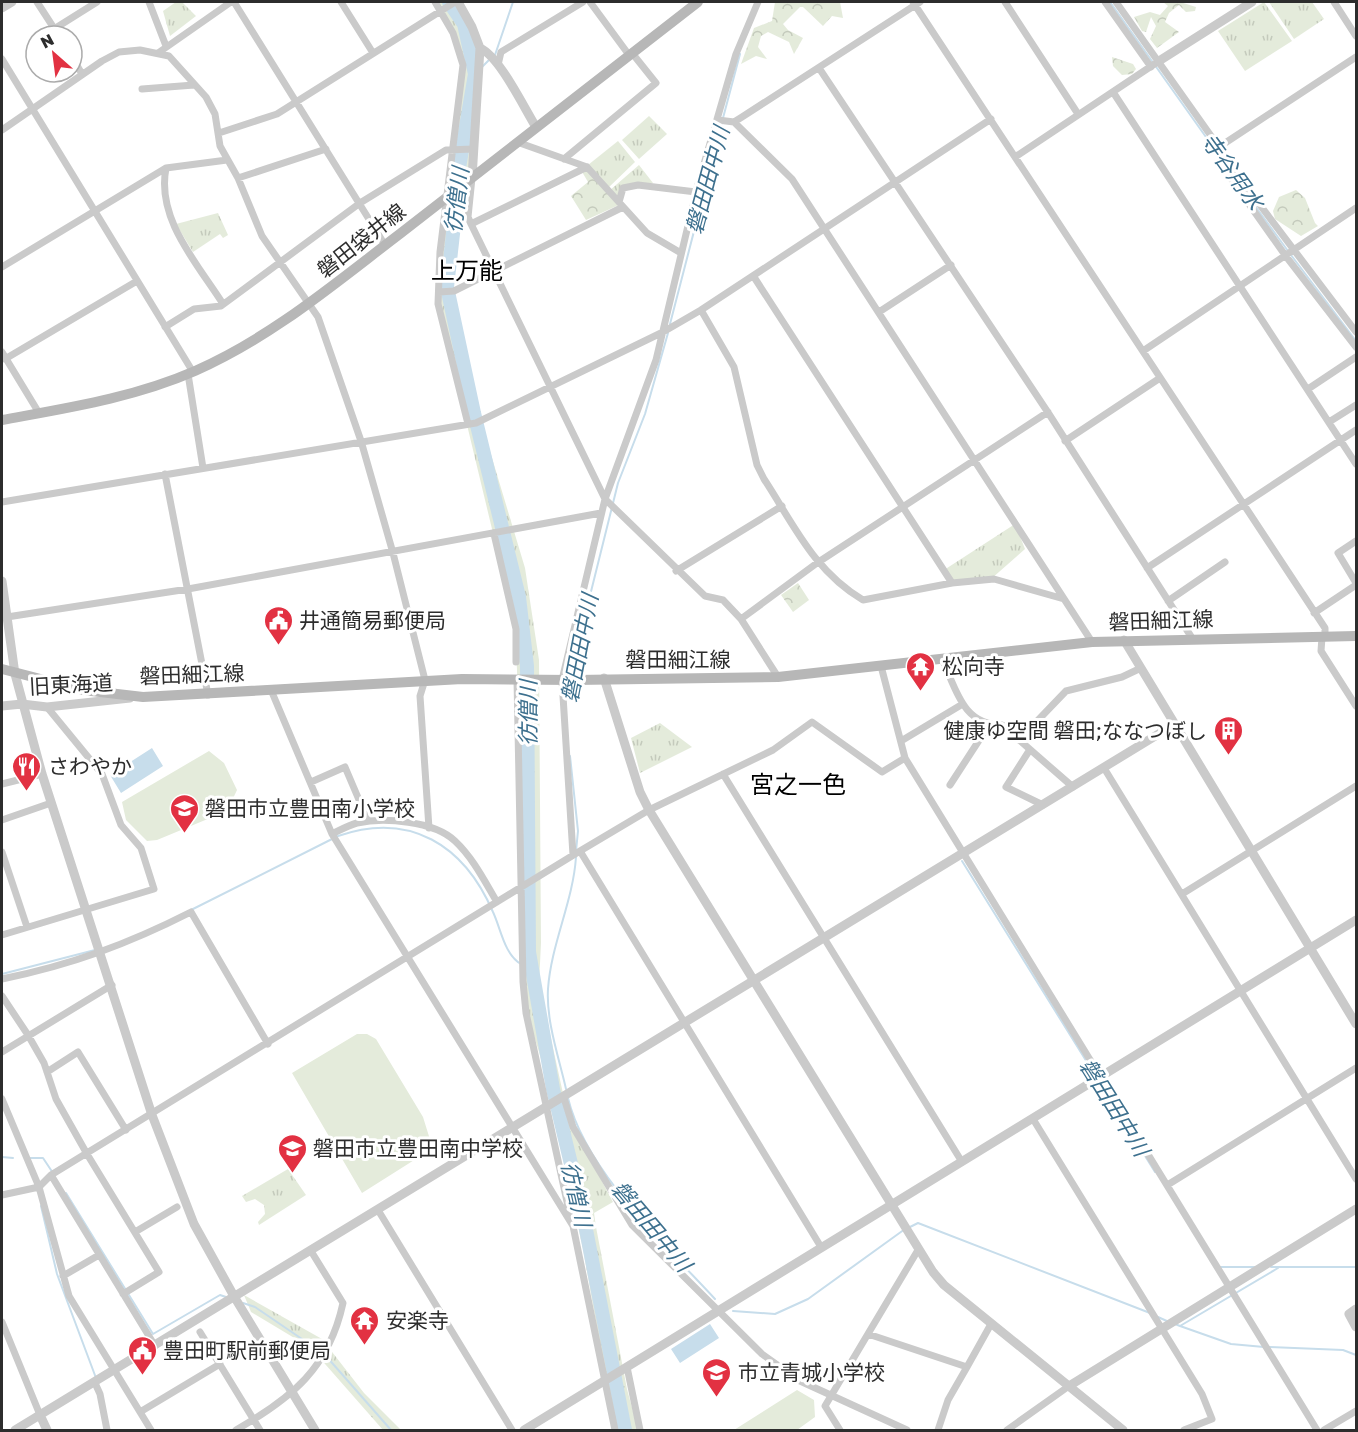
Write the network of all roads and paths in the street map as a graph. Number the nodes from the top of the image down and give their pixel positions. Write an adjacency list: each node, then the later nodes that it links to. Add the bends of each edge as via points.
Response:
1 (12, 2): 19 (street)
2 (37, 2): 21 (street)
3 (97, 2): 22 (street)
4 (149, 2): 24 (street)
5 (232, 2): 24 (street); 39 (street)
6 (341, 2): 27 (street)
7 (435, 2): 20 (street)
8 (457, 2): 20 (street); 25 (street)
9 (583, 2): 31 (street, via 501,52)
10 (590, 2): 28 (street)
11 (698, 2): 28 (main road, 磐田袋井線)
12 (758, 2): 43 (street, via 736,54)
13 (1005, 2): 41 (street)
14 (1105, 2): 32 (street)
15 (1116, 2): 32 (street)
16 (1249, 2): 32 (street)
17 (1334, 2): 23 (street)
18 (916, 3): 33 (street); 42 (street)
19 (2, 8)
20 (441, 10): 27 (street); 50 (street, via 463,65)
21 (50, 24)
22 (68, 24)
23 (1356, 36)
24 (166, 46): 26 (street)
25 (480, 48): 31 (street); 52 (street)
26 (158, 53): 34 (street, via 119,52); 36 (street, via 169,56)
27 (373, 53): 39 (street)
28 (631, 54): 45 (main road, 磐田袋井線); 54 (street, via 656,83)
29 (1356, 57): 49 (street)
30 (2, 59): 40 (street)
31 (498, 64): 45 (street)
32 (1155, 64): 38 (street); 49 (street)
33 (819, 68): 44 (street); 61 (street)
34 (84, 73)
35 (68, 84): 40 (street)
36 (195, 85): 37 (street); 47 (street, via 215,114)
37 (142, 89)
38 (1113, 92): 41 (street); 80 (street)
39 (296, 101): 47 (street, via 277,114); 51 (street)
40 (32, 110): 46 (street); 67 (street)
41 (1078, 114): 53 (street)
42 (991, 119): 53 (street); 61 (street)
43 (718, 120): 44 (street); 62 (street)
44 (734, 122): 69 (street, via 792,179)
45 (536, 127): 48 (main road, 磐田袋井線)
46 (2, 130)
47 (219, 133): 55 (street)
48 (517, 142): 54 (street); 60 (main road, 磐田袋井線)
49 (1219, 147): 57 (street)
50 (454, 148): 52 (street); 63 (street); 64 (street)
51 (326, 149): 59 (street); 64 (street)
52 (474, 149): 60 (street)
53 (1016, 157): 90 (street)
54 (564, 159): 56 (street)
55 (227, 160): 58 (street); 59 (street)
56 (587, 167): 65 (street); 68 (street)
57 (1233, 167): 71 (street); 73 (street, via 1227,173)
58 (166, 168): 67 (street); 83 (street, via 163,185 169,215)
59 (238, 178): 74 (street, via 262,236)
60 (469, 181): 63 (main road, 磐田袋井線); 68 (street)
61 (895, 183): 69 (street); 75 (street)
62 (696, 192): 65 (street, via 638,185 623,188); 72 (street)
63 (448, 197): 70 (main road, 磐田袋井線); 81 (street)
64 (360, 203): 70 (street); 74 (street)
65 (621, 205): 72 (street, via 647,233); 77 (street)
66 (1356, 208): 71 (street)
67 (94, 210): 76 (street); 79 (street)
68 (471, 224): 77 (street)
69 (825, 229): 78 (street); 85 (street)
70 (385, 245): 82 (main road, 磐田袋井線)
71 (1293, 250): 73 (street); 88 (street)
72 (681, 253): 87 (street)
73 (1285, 255): 80 (street); 89 (street)
74 (279, 261): 82 (street); 83 (street)
75 (951, 265): 85 (street); 98 (street)
76 (2, 267)
77 (494, 271): 81 (street, via 454,291); 95 (street)
78 (754, 277): 84 (street); 115 (street)
79 (137, 281): 86 (street); 91 (street)
80 (1240, 285): 90 (street); 96 (street)
81 (439, 292): 102 (street, via 438,304)
82 (311, 303): 93 (main road, 磐田袋井線, via 240,350); 105 (street)
83 (223, 304): 86 (street, via 194,309)
84 (701, 310): 87 (street); 114 (street, via 734,367 758,465)
85 (879, 312): 107 (street)
86 (165, 327): 93 (street)
87 (663, 332): 95 (street); 111 (street)
88 (1356, 332)
89 (1356, 347)
90 (1143, 351): 94 (street)
91 (3, 356): 99 (street)
92 (1356, 357): 96 (street)
93 (190, 373): 99 (main road, 磐田袋井線, via 118,397); 109 (street)
94 (1160, 378): 106 (street); 113 (street)
95 (551, 388): 102 (street); 111 (street)
96 (1308, 389): 101 (street)
97 (1356, 405): 101 (street)
98 (1048, 412): 106 (street); 107 (street)
99 (39, 413): 100 (main road, 磐田袋井線)
100 (2, 420)
101 (1329, 422): 104 (street)
102 (472, 424): 105 (street)
103 (1356, 430): 104 (street)
104 (1341, 440): 108 (street); 113 (street)
105 (361, 441): 109 (street); 119 (street)
106 (1065, 441): 122 (street)
107 (974, 460): 115 (street); 128 (street)
108 (1356, 464)
109 (203, 468): 110 (street)
110 (165, 474): 112 (street); 127 (street)
111 (605, 499): 116 (street); 123 (street)
112 (2, 502)
113 (1243, 505): 122 (street); 130 (street)
114 (782, 506): 121 (street); 123 (street)
115 (903, 506): 121 (street); 125 (street)
116 (601, 513): 117 (street); 148 (street)
117 (494, 534): 119 (street); 139 (street, via 516,629)
118 (1356, 541): 126 (street, via 1338,553)
119 (393, 553): 127 (street); 147 (street)
120 (1225, 562): 129 (street)
121 (817, 563): 125 (street, via 863,600); 132 (street)
122 (1147, 568): 129 (street)
123 (676, 571): 132 (street, via 705,596 723,600)
124 (2, 581): 131 (street)
125 (952, 583): 128 (street, via 994,579)
126 (1356, 584): 130 (street)
127 (188, 589): 131 (street); 150 (street)
128 (1064, 599): 137 (street)
129 (1168, 601): 135 (street)
130 (1314, 613): 134 (street, via 1325,628)
131 (7, 617): 143 (street)
132 (741, 619): 144 (street)
133 (1356, 636): 134 (main road, 磐田細江線)
134 (1324, 637): 135 (main road, 磐田細江線); 151 (street, via 1321,651)
135 (1192, 638): 136 (main road, 磐田細江線)
136 (1124, 640): 137 (main road, 磐田細江線); 141 (street)
137 (1092, 642): 138 (main road, 磐田細江線)
138 (942, 659): 140 (main road, 磐田細江線); 154 (street, via 959,692)
139 (516, 662)
140 (880, 666): 144 (main road, 磐田細江線); 160 (street)
141 (1141, 668): 158 (street); 161 (street, via 1122,677 1066,691)
142 (2, 669): 143 (main road, 磐田細江線)
143 (15, 674): 152 (main road, 磐田細江線, via 83,690); 153 (street)
144 (778, 677): 145 (main road, 磐田細江線)
145 (604, 678): 148 (main road, 磐田細江線); 174 (street)
146 (517, 679): 147 (main road, 磐田細江線); 148 (main road, 磐田細江線); 183 (street)
147 (425, 680): 149 (main road, 磐田細江線); 177 (street, via 420,696)
148 (562, 680): 181 (street)
149 (271, 690): 150 (main road, 磐田細江線); 167 (street)
150 (208, 695): 152 (main road, 磐田細江線)
151 (1353, 695): 156 (street)
152 (143, 697): 157 (street, 旧東海道)
153 (22, 704): 155 (street, 旧東海道); 157 (street, 旧東海道); 165 (street)
154 (961, 705): 159 (street); 160 (street)
155 (2, 706)
156 (1356, 706)
157 (47, 707): 186 (street, via 102,774 121,825 141,848 153,889)
158 (1175, 724): 164 (street); 179 (street)
159 (988, 725): 161 (street, via 1002,725); 169 (street)
160 (901, 741): 163 (street)
161 (1019, 741): 162 (street)
162 (1029, 751): 171 (street); 173 (street, via 1006,787)
163 (905, 758): 166 (street, via 882,772 812,722 773,750); 182 (street)
164 (1104, 768): 171 (street); 184 (street)
165 (42, 774): 168 (street); 172 (street)
166 (723, 774): 174 (street); 190 (street)
167 (311, 782): 176 (street, via 345,767); 178 (street)
168 (2, 784)
169 (950, 785)
170 (1356, 786): 179 (street)
171 (1073, 787): 173 (street)
172 (51, 803): 175 (street); 186 (street)
173 (1043, 806): 182 (street)
174 (649, 810): 181 (street); 195 (street)
175 (2, 820)
176 (368, 821): 177 (street, via 389,819); 178 (street)
177 (429, 828): 185 (street, via 453,839 471,858)
178 (332, 834): 193 (street)
179 (1253, 850): 184 (street); 191 (street)
180 (2, 852): 188 (street)
181 (577, 853): 183 (street); 199 (street)
182 (964, 855): 190 (street); 206 (street)
183 (522, 886): 185 (street); 210 (street, via 524,990)
184 (1182, 894): 197 (street)
185 (497, 902): 193 (street)
186 (86, 908): 188 (street); 192 (street)
187 (1356, 920): 191 (street)
188 (27, 927): 189 (street)
189 (2, 936)
190 (825, 939): 195 (street); 216 (street)
191 (1312, 947): 197 (street); 200 (street)
192 (102, 953): 194 (street); 196 (street); 202 (street, via 191,912)
193 (406, 957): 202 (street); 213 (street)
194 (2, 979)
195 (754, 981): 199 (street); 222 (street)
196 (112, 985): 201 (street); 211 (street)
197 (1242, 990): 206 (street); 208 (street)
198 (2, 996): 201 (street)
199 (687, 1024): 207 (street); 228 (street)
200 (1356, 1024)
201 (28, 1035): 203 (street); 205 (street)
202 (268, 1044): 211 (street)
203 (2, 1052)
204 (1356, 1068): 208 (street)
205 (46, 1072): 214 (street, via 78,1052); 215 (street, via 56,1099)
206 (1101, 1077): 212 (street); 219 (street)
207 (564, 1098): 210 (street); 236 (street, via 573,1127 632,1225)
208 (1306, 1098): 218 (street); 219 (street)
209 (2, 1099): 220 (street)
210 (547, 1108): 213 (street); 226 (street)
211 (153, 1115): 214 (street); 235 (street, via 194,1224)
212 (1033, 1119): 216 (street); 241 (street)
213 (512, 1128): 225 (street); 226 (street)
214 (126, 1130): 215 (street)
215 (87, 1154): 217 (street); 227 (street)
216 (962, 1162): 222 (street)
217 (51, 1175): 220 (street); 231 (street)
218 (1356, 1179)
219 (1169, 1184): 233 (street)
220 (39, 1187): 221 (street); 232 (street)
221 (2, 1195)
222 (891, 1206): 228 (street); 229 (street)
223 (177, 1207): 227 (street)
224 (1356, 1209): 233 (street)
225 (378, 1210): 230 (street); 265 (street)
226 (573, 1226): 249 (street)
227 (135, 1232): 234 (street, via 159,1272)
228 (821, 1247): 236 (street)
229 (918, 1250): 239 (street, via 944,1285); 243 (street)
230 (311, 1251): 235 (street); 252 (street, via 343,1303 328,1349)
231 (99, 1255): 232 (street); 234 (street)
232 (63, 1276): 248 (street, via 69,1296)
233 (1230, 1287): 241 (street); 275 (street)
234 (123, 1294): 244 (street)
235 (235, 1298): 244 (street); 252 (street)
236 (719, 1310): 246 (street); 253 (street, via 776,1366)
237 (1356, 1310): 240 (street, via 1349,1314)
238 (2, 1324): 256 (street)
239 (992, 1324): 247 (street); 251 (street)
240 (1356, 1327)
241 (1161, 1329): 251 (street); 274 (street, via 1202,1394 1212,1419)
242 (200, 1332): 245 (street)
243 (868, 1334): 247 (street); 253 (street)
244 (155, 1346): 248 (street)
245 (220, 1364): 255 (street); 257 (street)
246 (627, 1367): 249 (street); 268 (street)
247 (966, 1367): 271 (street, via 948,1400)
248 (115, 1371): 250 (street); 255 (street)
249 (605, 1380): 266 (street); 267 (street)
250 (95, 1383): 256 (street); 260 (street)
251 (1069, 1386): 272 (street); 273 (street)
252 (293, 1394): 257 (street); 264 (street)
253 (831, 1394): 269 (street, via 825,1406); 270 (street)
254 (1356, 1411): 276 (street)
255 (140, 1412): 261 (street)
256 (40, 1415): 258 (street); 259 (street)
257 (254, 1420): 262 (street); 263 (street)
258 (15, 1431)
259 (47, 1431)
260 (107, 1431)
261 (151, 1431)
262 (236, 1431)
263 (260, 1431)
264 (315, 1431)
265 (512, 1431)
266 (524, 1431)
267 (615, 1431)
268 (640, 1431)
269 (840, 1431)
270 (907, 1431)
271 (938, 1431)
272 (1007, 1431)
273 (1123, 1431)
274 (1184, 1431)
275 (1317, 1431)
276 (1324, 1431)

